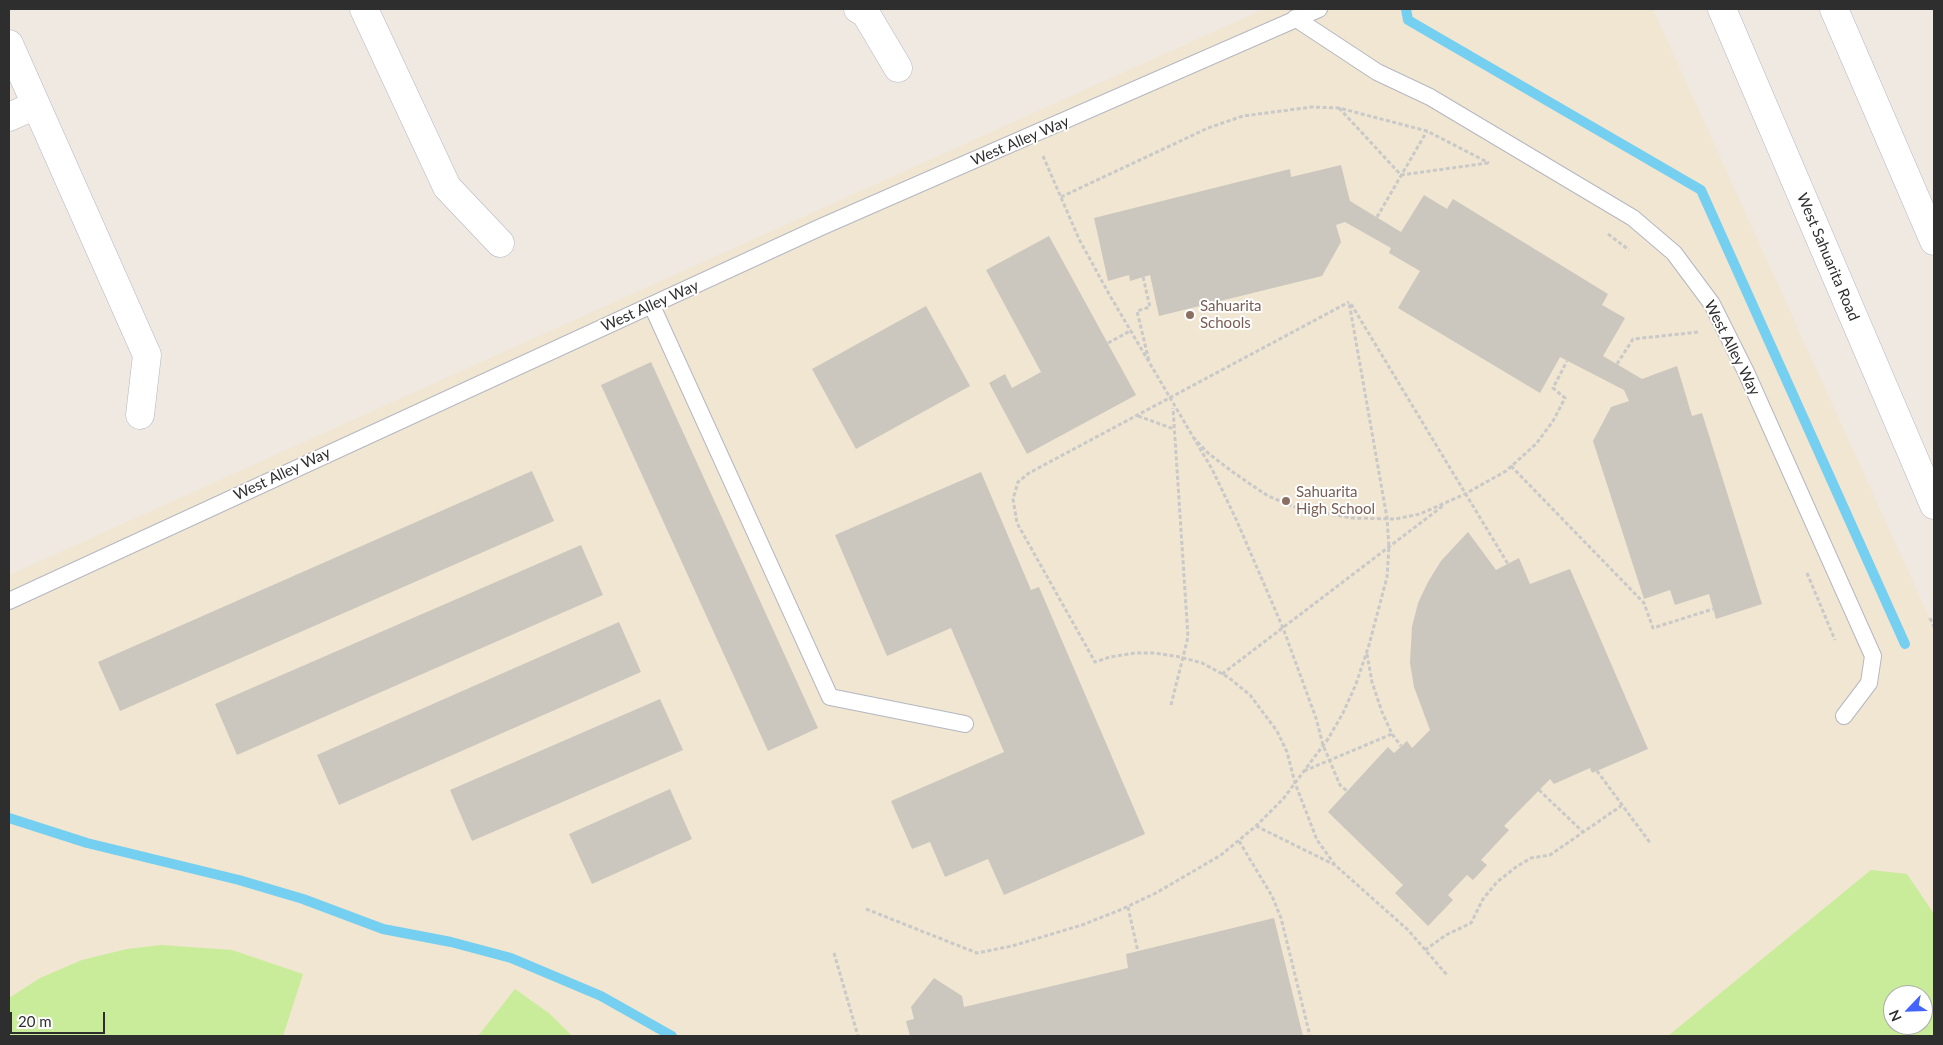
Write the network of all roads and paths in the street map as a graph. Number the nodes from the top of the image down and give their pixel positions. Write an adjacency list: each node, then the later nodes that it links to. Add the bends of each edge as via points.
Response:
1 (364, 9): 21 (main road, via 447,187)
2 (858, 9): 8 (main road, via 866,14)
3 (1319, 9): 6 (lane, West Alley Way)
4 (1722, 9): 40 (main road, West Sahuarita Road)
5 (1834, 9): 20 (main road)
6 (1295, 18): 13 (lane, West Alley Way); 55 (lane, West Alley Way, via 1377,72 1430,97 1633,218 1674,253 1712,304 1742,364 1872,656 1869,683)
7 (9, 44): 9 (main road)
8 (898, 68)
9 (36, 105): 11 (main road); 34 (main road, via 147,354)
10 (1339, 108): 12 (path); 16 (path); 17 (path, via 1312,107 1243,116 1208,128)
11 (9, 117)
12 (1427, 131): 14 (path); 16 (path)
13 (1034, 134): 17 (path); 25 (lane, West Alley Way)
14 (1489, 163): 15 (path); 16 (path)
15 (1497, 168)
16 (1402, 175): 18 (path)
17 (1061, 197): 27 (path)
18 (1377, 217)
19 (1603, 231): 22 (path)
20 (1934, 241)
21 (500, 243)
22 (1632, 252)
23 (1143, 277): 31 (path, via 1150,306 1137,311)
24 (1349, 302): 32 (path); 39 (path); 41 (path)
25 (652, 306): 45 (lane, West Alley Way); 56 (lane, via 830,697)
26 (1698, 326): 30 (path, via 1702,332 1633,339)
27 (1130, 331): 28 (path); 31 (path)
28 (1108, 343)
29 (1567, 361): 38 (path, via 1553,388 1565,398 1536,444)
30 (1617, 364)
31 (1150, 367): 32 (path)
32 (1168, 399): 33 (path); 35 (path)
33 (1172, 406): 36 (path); 37 (path)
34 (140, 415)
35 (1138, 416): 36 (path); 52 (path, via 1018,482 1013,498 1014,512 1095,662 1135,653)
36 (1174, 429): 52 (path, via 1188,637)
37 (1186, 429): 41 (path, via 1208,453 1268,496 1300,509 1352,518); 49 (path, via 1212,469)
38 (1512, 466): 39 (path); 46 (path, via 1644,603 1653,628)
39 (1465, 494): 41 (path, via 1420,514); 42 (path, via 1434,511); 43 (path)
40 (1934, 505)
41 (1387, 518): 42 (path)
42 (1389, 547): 49 (path); 51 (path, via 1383,594)
43 (1508, 564)
44 (1804, 567): 50 (path)
45 (9, 601)
46 (1713, 609)
47 (1930, 618): 48 (path)
48 (1934, 627)
49 (1283, 628): 53 (path); 58 (path)
50 (1835, 640)
51 (1367, 653): 57 (path, via 1372,682); 58 (path, via 1343,713)
52 (1184, 658): 53 (path); 54 (path)
53 (1222, 674): 63 (path, via 1250,696 1266,715 1287,752)
54 (1171, 704)
55 (1844, 716)
56 (965, 724)
57 (1392, 734): 59 (path); 60 (path)
58 (1323, 745): 60 (path); 62 (path)
59 (1401, 746)
60 (1330, 761): 62 (path); 65 (path, via 1340,784)
61 (1596, 771): 66 (path)
62 (1304, 772): 63 (path)
63 (1295, 783): 67 (path); 71 (path, via 1317,840)
64 (1539, 790): 68 (path)
65 (1347, 791)
66 (1621, 806): 68 (path); 70 (path)
67 (1256, 826): 69 (path); 71 (path)
68 (1583, 832): 74 (path, via 1550,855 1531,858 1516,867 1483,899 1471,924 1446,935)
69 (1238, 840): 72 (path, via 1222,855); 79 (path, via 1272,896 1281,918)
70 (1652, 844)
71 (1335, 865): 74 (path, via 1408,930)
72 (1128, 906): 73 (path, via 1067,930 978,953); 75 (path)
73 (866, 909)
74 (1425, 950): 77 (path)
75 (1138, 952)
76 (834, 953): 78 (path)
77 (1447, 975)
78 (858, 1036)
79 (1310, 1036)

